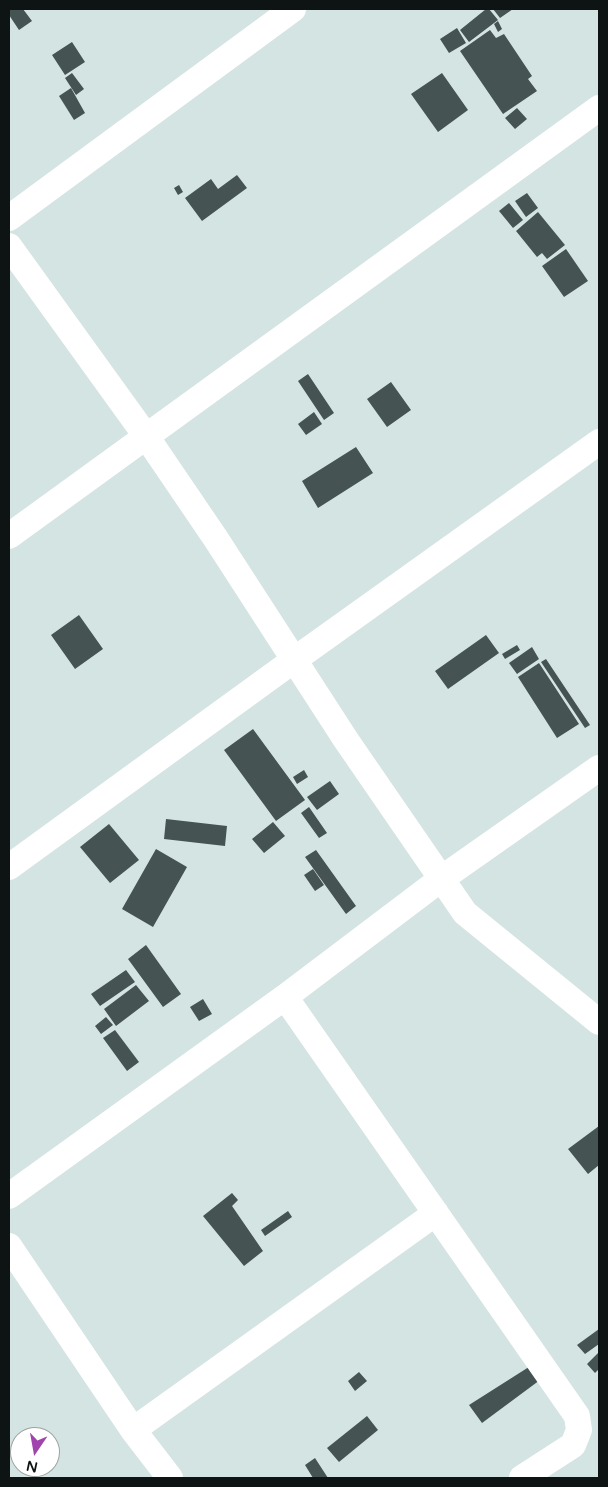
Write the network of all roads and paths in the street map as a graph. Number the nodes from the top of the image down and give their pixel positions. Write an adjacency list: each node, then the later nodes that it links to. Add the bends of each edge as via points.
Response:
1 (293, 9): 3 (street)
2 (599, 108): 5 (street)
3 (9, 218)
4 (9, 246): 5 (street)
5 (146, 436): 7 (street); 8 (street)
6 (599, 442): 8 (street)
7 (9, 536)
8 (294, 660): 10 (street); 11 (street)
9 (599, 768): 11 (street)
10 (9, 867)
11 (441, 879): 12 (street); 13 (street, via 466,913)
12 (285, 997): 14 (street); 15 (street)
13 (599, 1022)
14 (9, 1196)
15 (436, 1213): 17 (street); 18 (street, via 577,1416 579,1430 573,1444)
16 (9, 1246): 17 (street)
17 (133, 1430): 19 (street)
18 (536, 1476)
19 (170, 1478)

